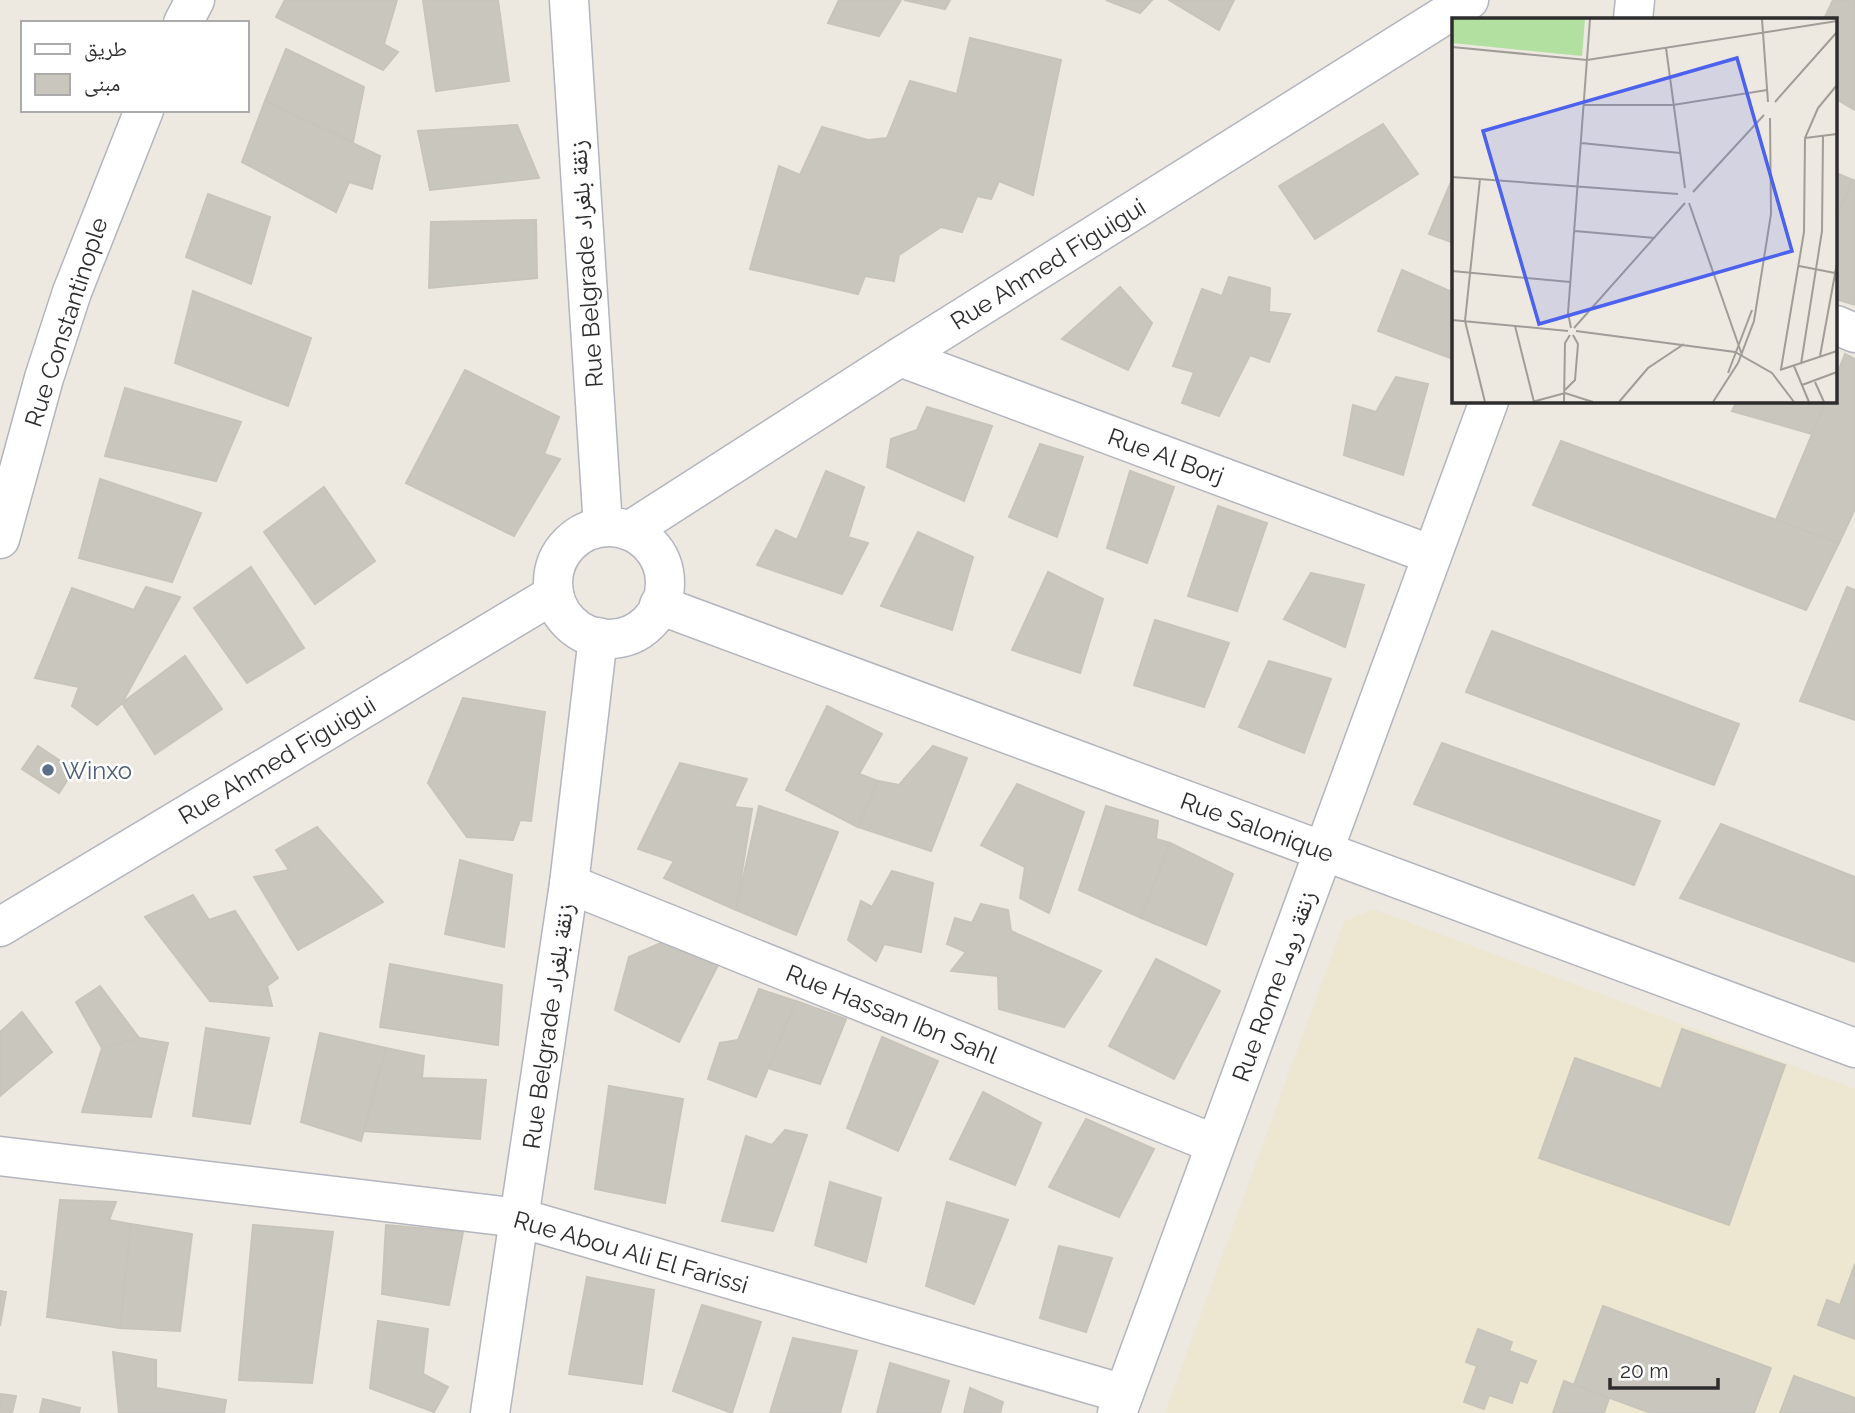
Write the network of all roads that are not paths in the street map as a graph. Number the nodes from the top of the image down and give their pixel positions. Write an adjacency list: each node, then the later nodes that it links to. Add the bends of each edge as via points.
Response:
1 (195, 0): 6 (street)
2 (569, 0): 12 (street, Rue Belgrade زنقة بلغراد)
3 (1469, 0): 10 (street, Rue Ahmed Figuigui)
4 (1635, 0): 5 (street)
5 (1633, 18)
6 (184, 21)
7 (143, 112): 13 (street, Rue Constantinople, via 72,292)
8 (1838, 326): 9 (street)
9 (1855, 333)
10 (900, 357): 12 (street, Rue Ahmed Figuigui); 14 (street, Rue Al Borj)
11 (1489, 402): 14 (street, Rue Rome زنقة روما)
12 (616, 529): 15 (street, via 578,536 564,549 553,575); 16 (street, via 645,541 660,562 664,589)
13 (0, 539)
14 (1432, 555): 18 (street, Rue Rome زنقة روما)
15 (554, 594): 17 (street, via 573,626); 20 (street, Rue Ahmed Figuigui)
16 (659, 605): 17 (street, via 650,621 635,632 617,638); 18 (street, Rue Salonique)
17 (598, 637): 19 (street, Rue Belgrade زنقة بلغراد)
18 (1324, 851): 21 (street, Rue Salonique); 22 (street, Rue Rome زنقة روما)
19 (569, 884): 22 (street, Rue Hassan Ibn Sahl); 24 (street, Rue Belgrade زنقة بلغراد)
20 (0, 927)
21 (1855, 1048)
22 (1215, 1144): 25 (street, Rue Rome زنقة روما)
23 (0, 1156): 24 (street, Rue Abou Ali El Farissi)
24 (520, 1218): 25 (street, Rue Abou Ali El Farissi); 26 (street, Rue Belgrade زنقة بلغراد)
25 (1121, 1403)
26 (490, 1413)

